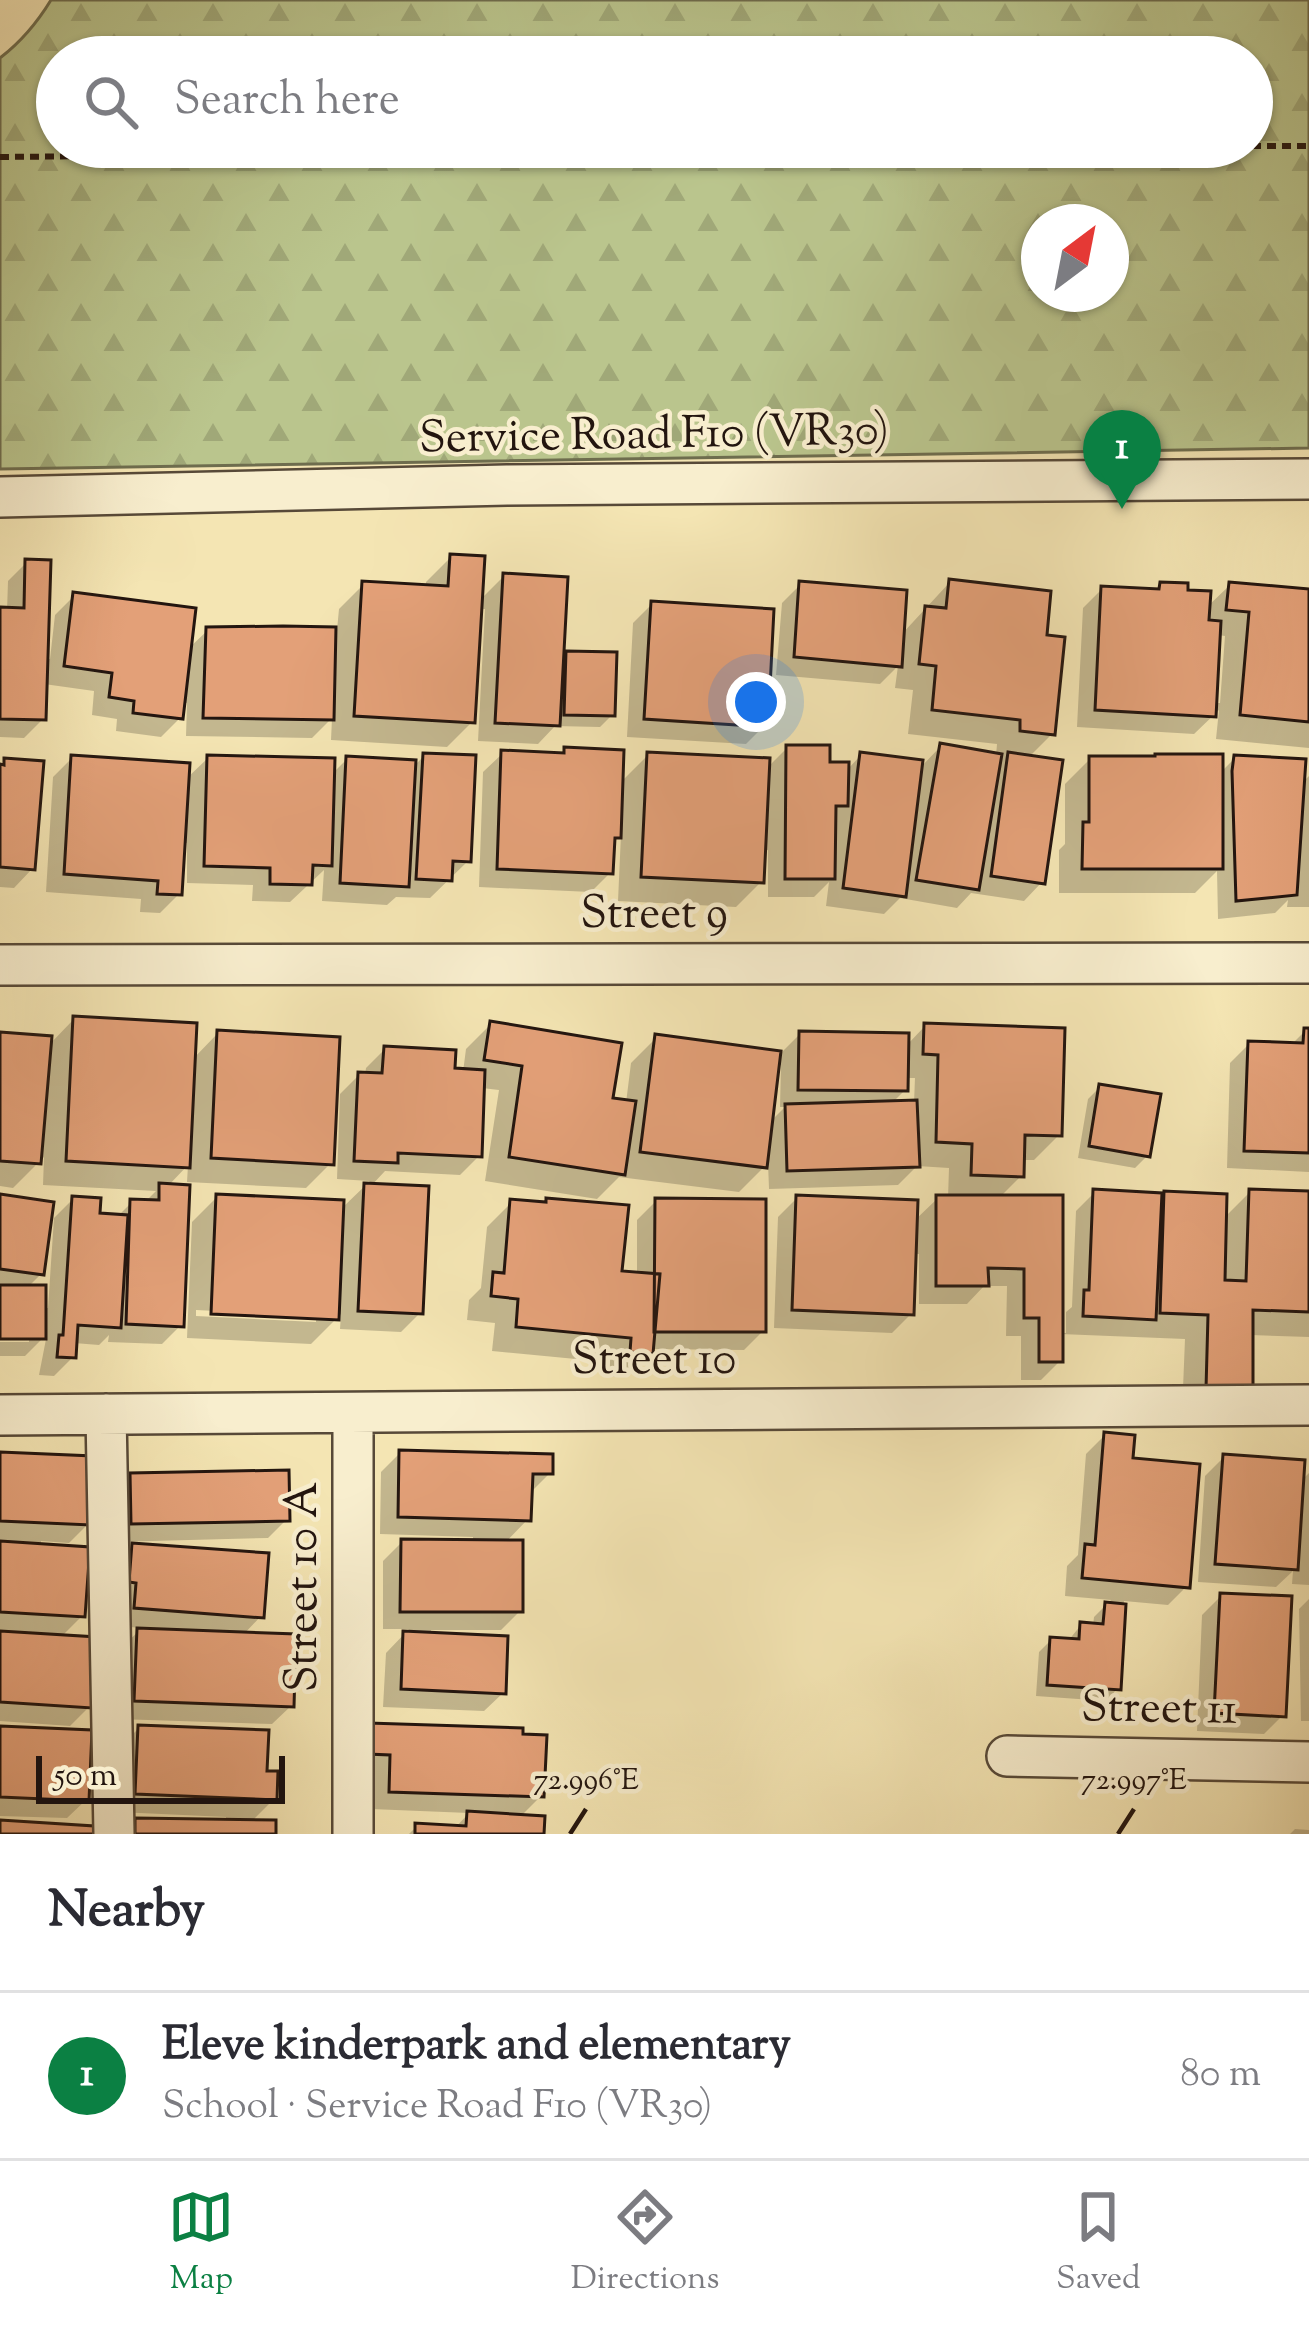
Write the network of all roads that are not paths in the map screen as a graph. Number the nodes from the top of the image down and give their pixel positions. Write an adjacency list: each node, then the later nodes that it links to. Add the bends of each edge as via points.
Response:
1 (1309, 479): 2 (street, Service Road F10 (VR30))
2 (0, 497)
3 (1309, 963): 4 (street, Street 9)
4 (0, 965)
5 (1309, 1405): 6 (street, Street 10)
6 (353, 1413): 8 (street, Street 10); 12 (street, Street 10 A)
7 (0, 1414): 8 (street, Street 10)
8 (106, 1414): 11 (street)
9 (1007, 1756): 10 (street, Street 11)
10 (1309, 1762)
11 (113, 1834)
12 (353, 1834)

